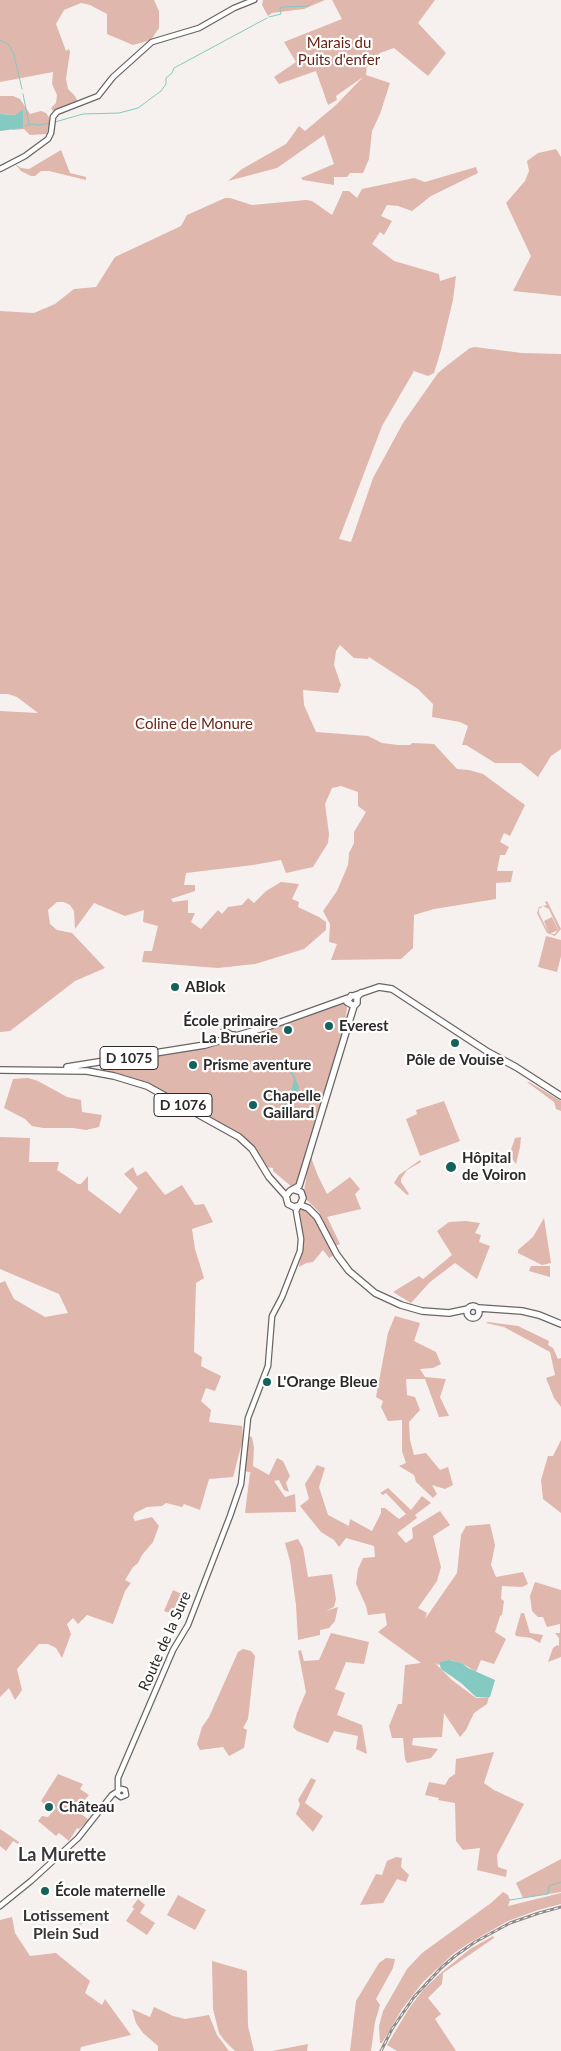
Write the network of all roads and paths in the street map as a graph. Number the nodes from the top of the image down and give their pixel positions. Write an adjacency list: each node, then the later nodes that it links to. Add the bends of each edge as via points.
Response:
1 (254, 0): 2 (main road, via 204,25 152,42 113,77 98,96 57,112 48,139)
2 (0, 169)
3 (351, 1001): 4 (main road, D 1075, via 339,1000); 9 (main road, via 362,992 388,988); 10 (main road, via 349,1020)
4 (270, 1026): 5 (main road, D 1075); 5 (main road, D 1075)
5 (226, 1035): 6 (main road, D 1075, via 181,1050 76,1067)
6 (43, 1068): 7 (main road, D 1075); 8 (main road, D 1075)
7 (0, 1069): 8 (main road, D 1075)
8 (79, 1071): 11 (main road, D 1076, via 126,1079 164,1094 239,1137 252,1149 267,1172)
9 (561, 1098)
10 (307, 1159): 11 (main road, via 299,1186); 12 (main road)
11 (290, 1192): 12 (main road); 13 (main road, via 286,1202)
12 (303, 1196): 14 (main road); 16 (main road, via 318,1215)
13 (290, 1206): 14 (main road); 15 (main road)
14 (299, 1206): 15 (main road, via 296,1212); 16 (main road, via 306,1206 314,1214)
15 (300, 1235): 20 (main road, Route de la Sure, via 297,1262 272,1316 268,1366 248,1418 242,1477 230,1516 188,1625 120,1776 120,1792 56,1859)
16 (328, 1238): 18 (main road, via 349,1270 381,1296 422,1311)
17 (479, 1311): 18 (main road, via 472,1306); 18 (main road, via 474,1318); 19 (main road, via 532,1313)
18 (468, 1312)
19 (561, 1324)
20 (0, 1906)

